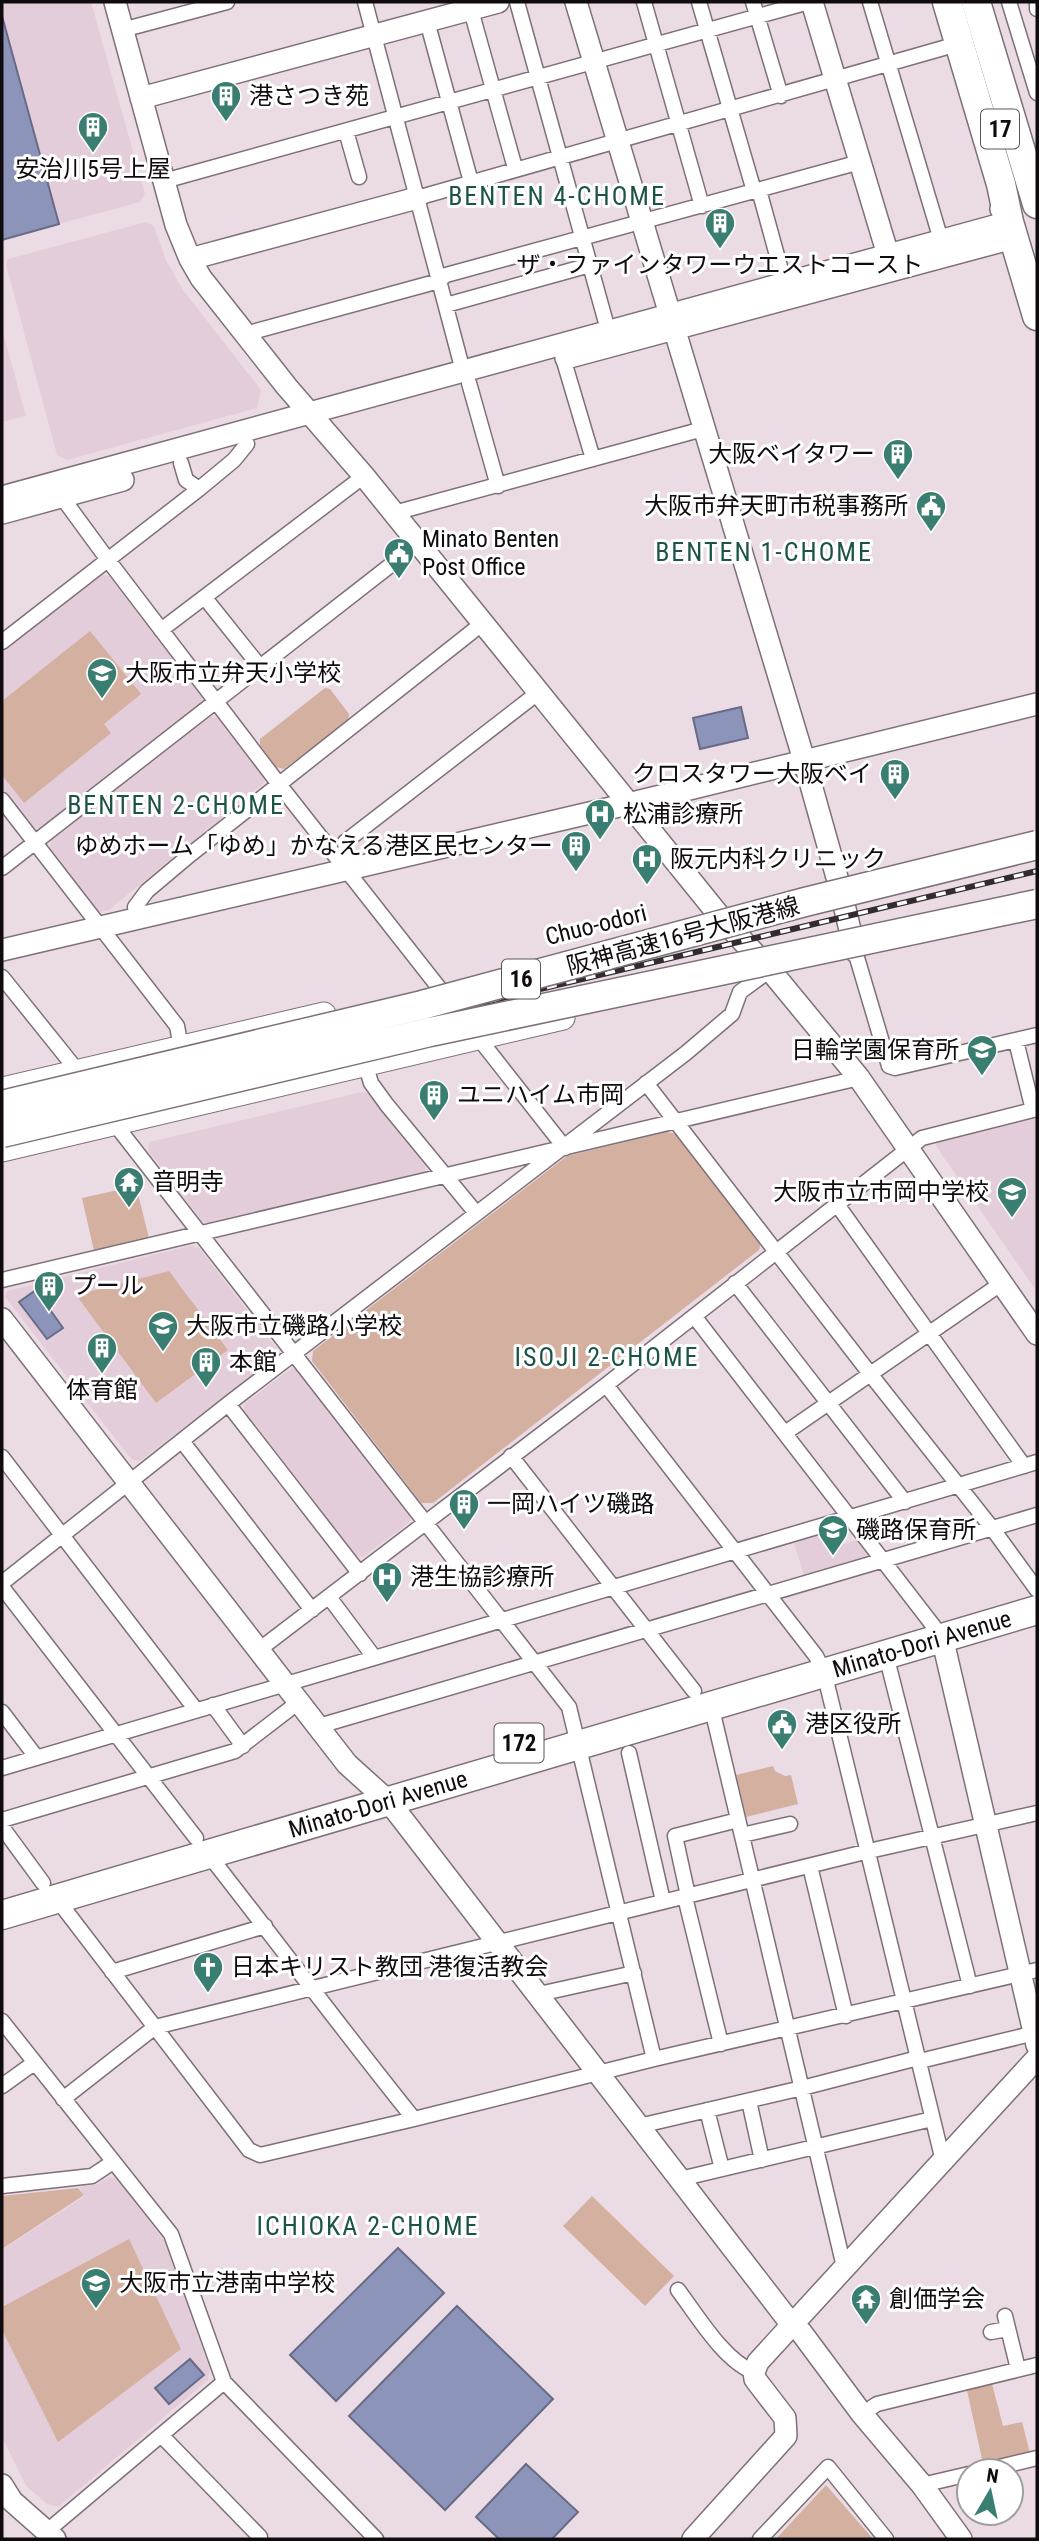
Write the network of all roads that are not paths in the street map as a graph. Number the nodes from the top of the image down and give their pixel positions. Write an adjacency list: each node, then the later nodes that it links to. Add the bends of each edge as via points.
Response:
1 (115, 2): 23 (street)
2 (227, 2): 23 (street)
3 (365, 2): 25 (street)
4 (498, 2): 19 (street)
5 (517, 2): 30 (street)
6 (576, 2): 28 (street)
7 (644, 2): 26 (street)
8 (699, 2): 24 (street)
9 (753, 2): 21 (street)
10 (811, 2): 21 (street); 31 (street)
11 (870, 2): 29 (street)
12 (933, 2): 27 (street)
13 (947, 2): 54 (highway, via 1002,184)
14 (961, 2): 58 (highway, 17)
15 (976, 2): 51 (highway, 17)
16 (994, 2): 42 (highway)
17 (1009, 2): 33 (street)
18 (1037, 2): 20 (street)
19 (470, 5): 22 (street); 32 (street)
20 (1037, 9)
21 (758, 17): 24 (street); 34 (street)
22 (427, 21): 25 (street); 36 (street)
23 (122, 30): 35 (street)
24 (707, 31): 26 (street); 37 (street)
25 (373, 36): 35 (street); 38 (street)
26 (657, 45): 28 (street); 39 (street)
27 (947, 47): 29 (street); 54 (street, via 988,187)
28 (594, 62): 30 (street); 41 (street)
29 (889, 65): 31 (street); 56 (street)
30 (538, 77): 32 (street); 43 (street)
31 (837, 80): 34 (street); 44 (street)
32 (493, 90): 36 (street); 45 (street)
33 (1037, 93)
34 (781, 96): 37 (street)
35 (141, 99): 47 (street)
36 (449, 103): 38 (street); 48 (street)
37 (732, 110): 39 (street); 49 (street)
38 (396, 118): 40 (street); 50 (street)
39 (679, 124): 41 (street); 52 (street)
40 (346, 131): 46 (street); 47 (street)
41 (618, 141): 43 (street); 53 (street)
42 (1037, 145)
43 (561, 157): 45 (street); 55 (street)
44 (860, 162): 49 (street); 57 (street)
45 (515, 169): 48 (street)
46 (359, 177)
47 (164, 181): 59 (street)
48 (471, 182): 50 (street)
49 (757, 190): 52 (street); 61 (street)
50 (417, 198): 59 (street); 62 (street)
51 (1037, 204)
52 (702, 206): 53 (street)
53 (643, 222): 55 (street); 65 (street)
54 (1011, 230): 56 (street); 64 (highway); 65 (street)
55 (583, 238): 60 (street); 62 (street, via 446,275)
56 (941, 240): 57 (street)
57 (888, 255): 65 (street)
58 (1037, 256)
59 (190, 259): 67 (street)
60 (590, 265): 63 (street); 66 (street)
61 (781, 270)
62 (439, 281): 63 (street); 67 (street)
63 (446, 305): 69 (street)
64 (1037, 316)
65 (672, 321): 66 (street); 68 (street); 71 (street)
66 (608, 330): 69 (street)
67 (245, 334): 70 (street)
68 (563, 358): 69 (street); 73 (street)
69 (466, 377): 70 (street); 76 (street)
70 (315, 420): 72 (street); 75 (street); 78 (street)
71 (703, 429): 73 (street); 92 (street)
72 (247, 444): 74 (street); 77 (street)
73 (593, 459): 76 (street)
74 (181, 463): 77 (street, via 186,480); 78 (street)
75 (364, 476): 81 (street); 84 (street)
76 (498, 486): 81 (street)
77 (199, 489): 83 (street)
78 (56, 490): 79 (street); 80 (street); 83 (street)
79 (2, 497)
80 (2, 513)
81 (394, 513): 82 (street)
82 (419, 543): 85 (street); 88 (street)
83 (108, 560): 86 (street); 87 (street)
84 (205, 598): 86 (street); 88 (street)
85 (483, 623): 89 (street); 93 (street)
86 (161, 630): 90 (street)
87 (2, 642)
88 (261, 668): 90 (street)
89 (539, 692): 94 (street); 100 (street, via 345,842)
90 (217, 702): 93 (street); 97 (street)
91 (1037, 705): 92 (street)
92 (804, 760): 94 (street); 101 (street)
93 (278, 783): 100 (street); 103 (street, via 147,891 135,907)
94 (628, 804): 100 (street); 104 (street)
95 (4, 807): 97 (street)
96 (1037, 838): 101 (main road, Chuo-odori)
97 (34, 843): 99 (street); 105 (street)
98 (1037, 845): 120 (highway, 阪神高速16号大阪港線 / 16, bridge, via 422,1005)
99 (2, 868)
100 (347, 869): 103 (street); 110 (street)
101 (840, 888): 104 (main road, Chuo-odori); 107 (street)
102 (1037, 912): 107 (main road); 124 (highway, 阪神高速16号大阪港線 / 16, bridge, via 417,1035)
103 (138, 919): 105 (street)
104 (722, 919): 108 (street); 110 (main road, Chuo-odori, via 588,956)
105 (100, 928): 106 (street); 114 (street, via 177,1026)
106 (2, 950)
107 (855, 951): 108 (main road); 113 (street, via 889,1066 901,1068)
108 (770, 970): 112 (main road); 117 (street); 118 (street, via 740,992 732,1014)
109 (2, 977): 116 (street)
110 (438, 988): 112 (street); 114 (main road, Chuo-odori)
111 (1037, 1035): 113 (street)
112 (479, 1036): 115 (main road); 126 (street)
113 (1016, 1041): 121 (street)
114 (181, 1047): 116 (main road, Chuo-odori)
115 (365, 1063): 123 (main road); 128 (street, via 379,1094)
116 (76, 1072): 119 (main road, Chuo-odori); 123 (street, via 93,1081 101,1112)
117 (859, 1078): 122 (street); 125 (street)
118 (646, 1083): 122 (street); 126 (street)
119 (2, 1089)
120 (2, 1105)
121 (1035, 1110): 125 (street, via 922,1138)
122 (675, 1121): 126 (street); 132 (street)
123 (115, 1122): 127 (main road); 131 (street)
124 (2, 1133)
125 (908, 1147): 129 (street); 135 (street)
126 (565, 1148): 128 (street); 130 (street)
127 (2, 1150)
128 (444, 1177): 130 (street); 131 (street)
129 (836, 1203): 132 (street); 138 (street)
130 (476, 1213): 140 (street)
131 (201, 1233): 133 (street); 140 (street)
132 (774, 1251): 134 (street); 141 (street)
133 (2, 1280)
134 (735, 1283): 136 (street); 144 (street)
135 (1002, 1283): 138 (street); 139 (street)
136 (694, 1316): 142 (street); 145 (street)
137 (4, 1325): 150 (street)
138 (929, 1334): 141 (street); 149 (street)
139 (1037, 1334)
140 (295, 1354): 143 (street); 155 (street)
141 (871, 1375): 144 (street); 151 (street)
142 (606, 1385): 147 (street); 158 (street)
143 (228, 1404): 146 (street); 160 (street)
144 (828, 1404): 145 (street); 152 (street)
145 (785, 1433): 154 (street)
146 (182, 1441): 150 (street); 166 (street)
147 (511, 1456): 155 (street); 162 (street)
148 (2, 1457): 157 (street)
149 (1031, 1464): 151 (street)
150 (128, 1482): 157 (street); 171 (street)
151 (958, 1486): 152 (street); 156 (street)
152 (905, 1503): 154 (street)
153 (1037, 1515): 156 (street)
154 (850, 1518): 158 (street); 159 (street)
155 (425, 1522): 160 (street); 168 (street)
156 (992, 1528): 159 (street); 163 (street)
157 (63, 1536): 161 (street); 180 (street)
158 (734, 1552): 162 (street); 164 (street)
159 (883, 1560): 164 (street); 170 (street)
160 (360, 1574): 165 (street)
161 (2, 1585): 183 (street)
162 (612, 1586): 168 (street); 169 (street)
163 (1037, 1591): 170 (highway, Minato-Dori Avenue / 172)
164 (769, 1596): 169 (street); 175 (street)
165 (329, 1597): 166 (street); 173 (street)
166 (312, 1610): 171 (street)
167 (1037, 1610): 170 (highway, Minato-Dori Avenue / 172)
168 (501, 1619): 173 (street); 174 (street)
169 (648, 1629): 174 (street); 177 (street)
170 (937, 1630): 172 (highway, Minato-Dori Avenue / 172); 175 (highway, Minato-Dori Avenue / 172); 195 (street)
171 (260, 1649): 176 (street)
172 (886, 1654): 175 (highway, Minato-Dori Avenue / 172); 198 (street)
173 (374, 1657): 176 (street)
174 (535, 1663): 182 (street); 184 (street, via 569,1707)
175 (820, 1664): 177 (highway, Minato-Dori Avenue / 172); 200 (street)
176 (286, 1683): 178 (street); 179 (street)
177 (703, 1698): 184 (highway, Minato-Dori Avenue / 172); 193 (street)
178 (300, 1701): 182 (street); 185 (street)
179 (213, 1705): 180 (street); 185 (street)
180 (196, 1710): 183 (street)
181 (2, 1713): 187 (street)
182 (319, 1726): 190 (street, via 347,1763)
183 (117, 1734): 187 (street); 189 (street)
184 (577, 1735): 190 (highway, Minato-Dori Avenue / 172); 207 (street)
185 (243, 1746): 189 (street)
186 (629, 1753): 206 (street)
187 (37, 1758): 188 (street)
188 (2, 1768)
189 (150, 1776): 192 (street); 199 (street)
190 (380, 1794): 199 (highway, Minato-Dori Avenue / 172); 210 (street)
191 (1037, 1813): 195 (street)
192 (2, 1820)
193 (738, 1820): 197 (street); 205 (street, via 675,1836)
194 (790, 1824): 197 (street)
195 (987, 1824): 198 (street); 212 (street)
196 (2, 1827): 203 (street)
197 (742, 1835): 202 (street)
198 (932, 1837): 200 (street); 214 (street)
199 (202, 1846): 203 (highway, Minato-Dori Avenue / 172); 209 (street)
200 (869, 1851): 201 (street); 217 (street)
201 (810, 1866): 202 (street); 218 (street)
202 (753, 1880): 205 (street); 221 (street)
203 (50, 1891): 204 (highway, Minato-Dori Avenue / 172); 208 (highway, Minato-Dori Avenue / 172); 211 (street)
204 (2, 1895)
205 (685, 1897): 206 (street); 223 (street)
206 (663, 1901): 207 (street)
207 (620, 1912): 210 (street); 213 (street)
208 (2, 1915)
209 (265, 1926): 211 (street); 215 (street)
210 (498, 1942): 215 (street); 216 (street)
211 (113, 1972): 220 (street)
212 (1029, 1972): 214 (street); 222 (street)
213 (634, 1973): 216 (street); 226 (street)
214 (970, 1986): 217 (street)
215 (309, 1988): 220 (street); 234 (street)
216 (539, 1994): 228 (street)
217 (904, 2002): 218 (street); 224 (street)
218 (846, 2016): 221 (street)
219 (2, 2021): 227 (street)
220 (155, 2027): 231 (street); 234 (street, via 254,2154)
221 (788, 2028): 223 (street); 230 (street)
222 (1036, 2039): 224 (street)
223 (721, 2044): 226 (street)
224 (918, 2058): 230 (street); 235 (street)
225 (1037, 2058): 239 (street)
226 (654, 2059): 228 (street)
227 (34, 2063): 229 (street); 231 (street)
228 (598, 2073): 234 (street); 236 (street)
229 (2, 2086)
230 (802, 2088): 232 (street); 237 (street)
231 (63, 2099): 240 (street)
232 (748, 2101): 233 (street); 238 (street)
233 (707, 2110): 236 (street); 241 (street)
234 (414, 2119)
235 (932, 2119): 237 (street); 239 (street)
236 (639, 2126): 242 (street)
237 (817, 2147): 238 (street); 244 (street)
238 (762, 2160): 241 (street)
239 (943, 2161): 244 (street)
240 (113, 2162): 243 (street, via 92,2176); 251 (street, via 171,2234)
241 (722, 2169): 242 (street)
242 (680, 2179): 246 (street)
243 (2, 2186)
244 (845, 2267): 246 (street)
245 (678, 2290): 250 (street, via 731,2358)
246 (792, 2325): 250 (street); 252 (street)
247 (991, 2332): 249 (street, via 1007,2322)
248 (1037, 2364): 249 (street)
249 (1017, 2369): 252 (street, via 877,2404)
250 (754, 2372): 260 (street, via 785,2418 786,2436)
251 (224, 2382): 253 (street); 259 (street)
252 (862, 2414): 256 (street)
253 (160, 2435): 257 (street); 258 (street)
254 (955, 2477): 256 (street)
255 (2, 2485): 257 (street, via 12,2501)
256 (922, 2485): 263 (street)
257 (50, 2535)
258 (258, 2539)
259 (376, 2539)
260 (693, 2539)
261 (760, 2539): 262 (street, via 828,2467)
262 (886, 2539)
263 (961, 2539)

